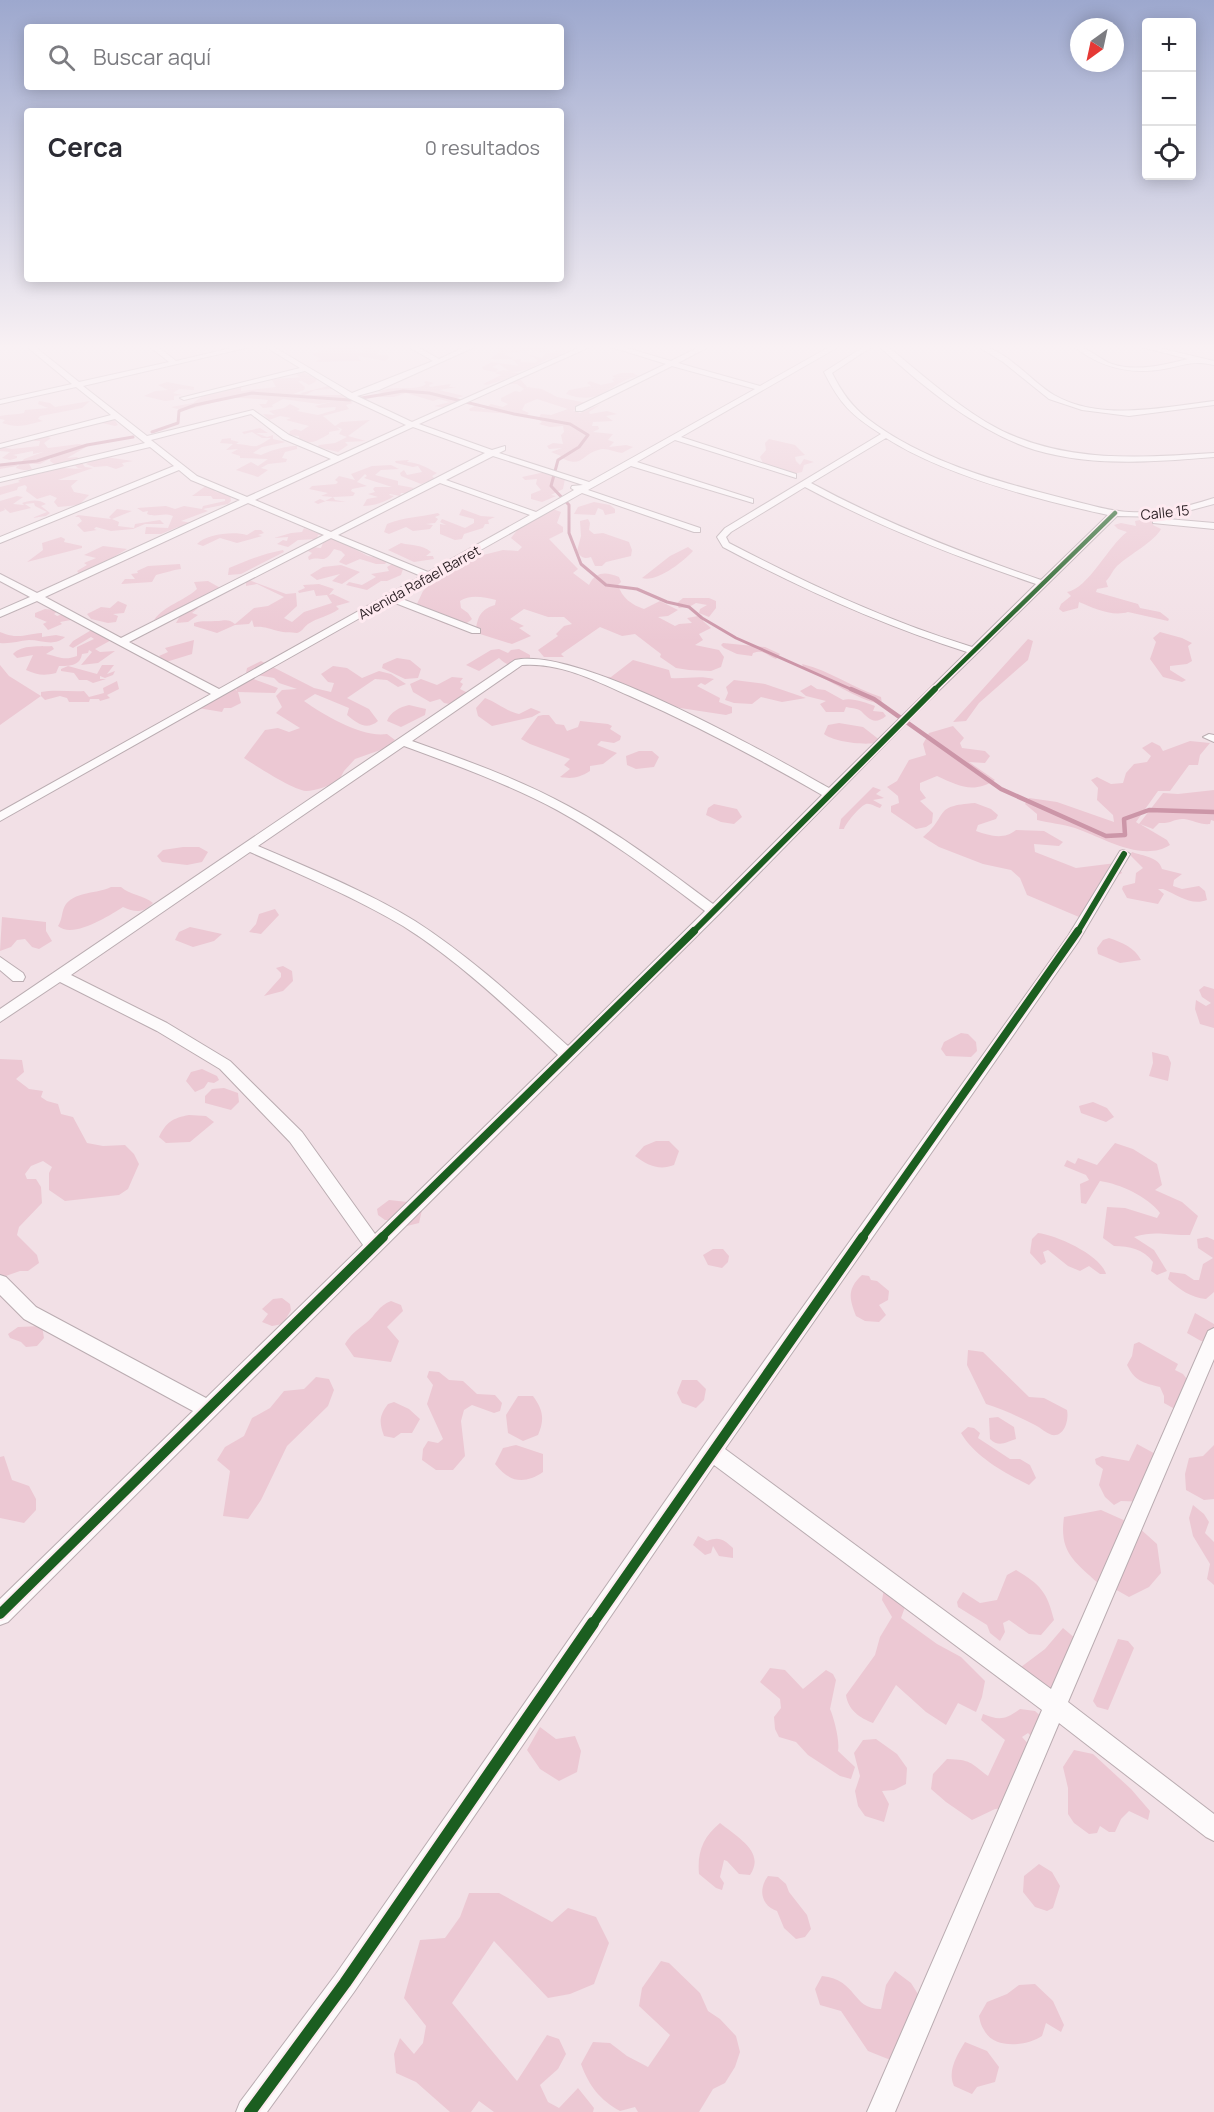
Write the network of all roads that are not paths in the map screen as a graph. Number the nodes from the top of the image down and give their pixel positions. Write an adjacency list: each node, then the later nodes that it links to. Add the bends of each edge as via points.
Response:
1 (139, 445): 19 (street)
2 (152, 445): 16 (street)
3 (304, 445): 14 (street)
4 (368, 445): 14 (street)
5 (482, 445): 12 (street)
6 (653, 445): 21 (street)
7 (663, 445): 15 (street)
8 (695, 445): 18 (street)
9 (869, 445): 22 (street)
10 (903, 445): 27 (street, Calle 15, via 980,477)
11 (1027, 445): 13 (street, via 1121,461)
12 (498, 450): 17 (street); 20 (street)
13 (1214, 455)
14 (338, 459): 24 (street)
15 (631, 463): 21 (street); 25 (street)
16 (180, 467): 24 (street, via 202,482); 33 (street)
17 (563, 472): 21 (street); 23 (street)
18 (793, 476)
19 (0, 480)
20 (440, 480): 28 (street); 32 (street)
21 (591, 481): 23 (street)
22 (804, 483): 36 (street, via 914,537); 42 (street, via 728,530 721,537 726,545 836,601 929,638)
23 (575, 489): 28 (street, Avenida Rafael Barret); 31 (street)
24 (247, 501): 32 (street); 37 (street)
25 (750, 501)
26 (1214, 501): 29 (street, Calle 15, via 1182,512)
27 (1115, 513): 29 (street, Calle 15); 36 (street)
28 (533, 514): 34 (street, Avenida Rafael Barret)
29 (1133, 515): 30 (street)
30 (1214, 526)
31 (697, 530)
32 (332, 535): 34 (street); 41 (street)
33 (0, 540)
34 (424, 574): 38 (street, Avenida Rafael Barret); 43 (street, Avenida Rafael Barret)
35 (0, 577): 37 (street)
36 (1042, 583): 42 (street)
37 (37, 597): 39 (street); 41 (street)
38 (390, 598): 40 (street); 43 (street, Avenida Rafael Barret)
39 (0, 614)
40 (476, 631)
41 (121, 642): 43 (street)
42 (974, 651): 45 (street)
43 (214, 692): 46 (street, Avenida Rafael Barret); 47 (street, Avenida Rafael Barret)
44 (405, 742): 45 (street, via 505,670 519,662 537,659 560,664 683,715); 48 (street); 50 (street, via 493,774 564,809 630,850)
45 (830, 794): 50 (street)
46 (0, 806)
47 (0, 817)
48 (249, 847): 52 (street); 55 (street, via 345,890 428,937 511,1002)
49 (1124, 854): 60 (street, via 1073,939)
50 (714, 911): 55 (street)
51 (0, 962): 53 (street)
52 (59, 975): 54 (street); 56 (street, via 162,1027 225,1065 296,1137)
53 (18, 977)
54 (0, 1016)
55 (568, 1054): 56 (street)
56 (373, 1245): 59 (street)
57 (0, 1283): 59 (street, via 30,1313)
58 (1214, 1337): 62 (street)
59 (208, 1409): 61 (street)
60 (712, 1451): 62 (street); 64 (street, via 345,1983)
61 (0, 1614)
62 (1054, 1705): 63 (street); 65 (street)
63 (1214, 1829)
64 (250, 2112)
65 (881, 2112)

